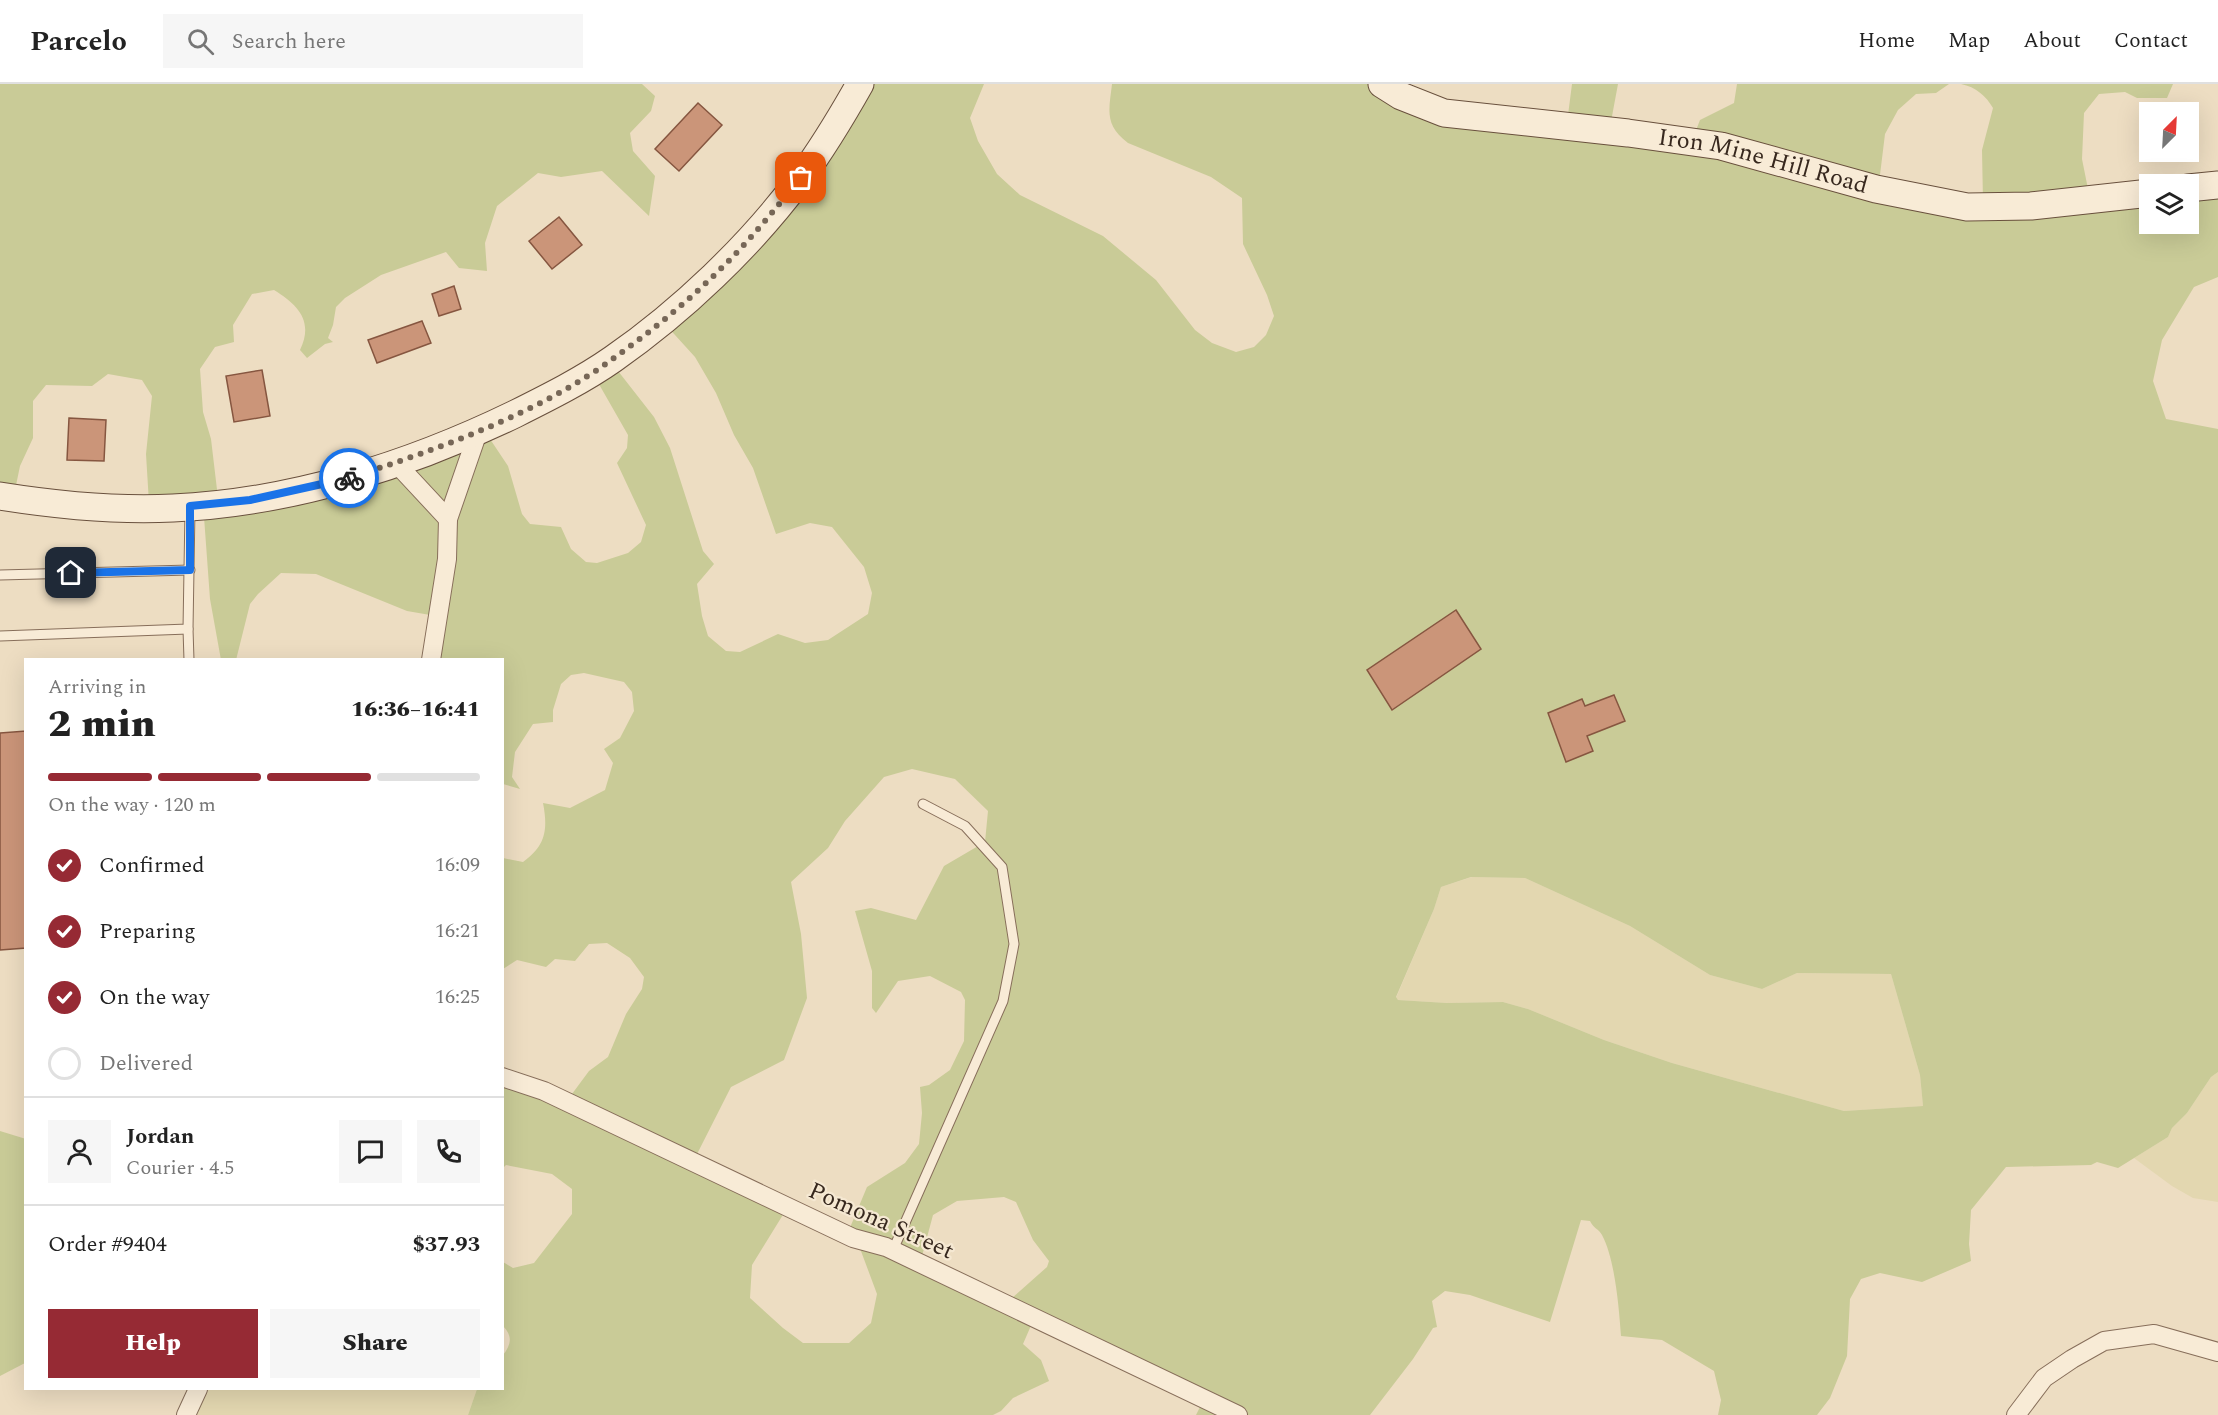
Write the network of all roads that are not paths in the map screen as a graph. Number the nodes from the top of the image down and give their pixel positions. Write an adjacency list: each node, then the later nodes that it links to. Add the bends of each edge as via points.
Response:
1 (860, 84): 6 (main road, via 801,178 750,239 680,307 613,359 553,395)
2 (1382, 84): 5 (main road, Iron Mine Hill Road, via 1444,113 1721,146 1876,189 1967,207 2031,206)
3 (2218, 185): 4 (main road)
4 (2199, 187)
5 (2139, 194)
6 (478, 432): 7 (main road); 10 (street)
7 (395, 462): 9 (main road, via 337,482 250,500); 10 (street)
8 (0, 496): 9 (main road, via 76,506)
9 (190, 506): 11 (lane)
10 (448, 519): 16 (street, via 447,559)
11 (190, 570): 12 (lane); 13 (lane)
12 (0, 575)
13 (188, 629): 14 (lane); 15 (lane)
14 (0, 636)
15 (189, 658)
16 (431, 658)
17 (923, 804): 19 (lane, via 965,826 1002,867 1014,944 1003,1001)
18 (504, 1078): 19 (street, Pomona Street, via 544,1091 853,1238)
19 (893, 1250): 23 (street, Pomona Street)
20 (2218, 1352): 24 (street, via 2154,1334 2104,1341 2044,1378)
21 (198, 1390): 22 (street)
22 (186, 1415)
23 (1238, 1415)
24 (2016, 1415)

